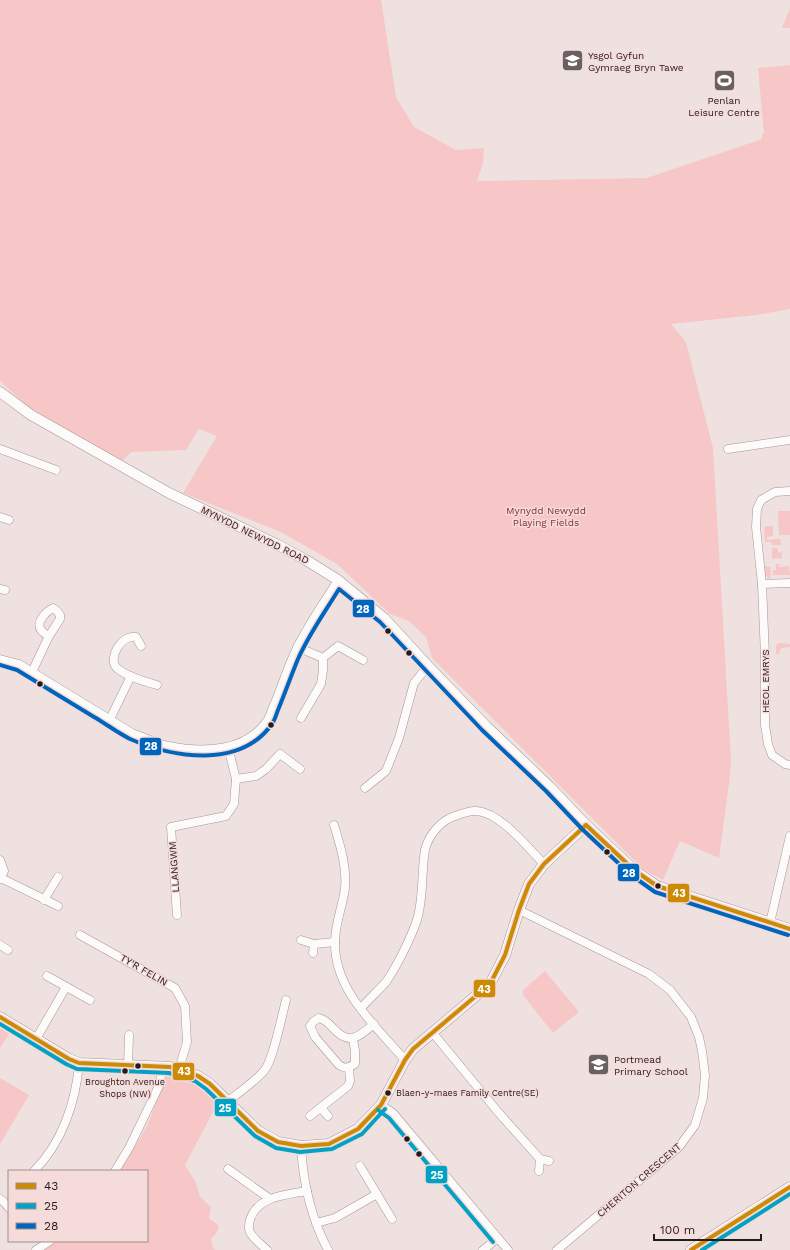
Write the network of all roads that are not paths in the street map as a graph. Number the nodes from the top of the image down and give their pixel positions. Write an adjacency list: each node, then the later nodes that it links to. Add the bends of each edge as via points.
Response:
1 (0, 392): 9 (street, MYNYDD NEWYDD ROAD, via 31,415 163,489 278,545)
2 (790, 440): 4 (street)
3 (0, 449): 5 (street)
4 (728, 449)
5 (56, 470)
6 (790, 491): 11 (street, HEOL EMRYS, via 768,495 761,500 757,509 756,527)
7 (0, 517): 8 (street)
8 (9, 520)
9 (338, 580): 14 (street); 18 (street, MYNYDD NEWYDD ROAD, via 384,618)
10 (790, 583): 11 (street)
11 (762, 584): 25 (street, HEOL EMRYS, via 766,656 765,727 772,755)
12 (49, 636): 19 (street)
13 (141, 646): 20 (street, via 136,636 129,636 114,655 114,663 118,669)
14 (297, 647): 15 (street); 24 (street, via 267,721 245,741)
15 (323, 658): 17 (street, via 338,646); 22 (street, via 321,684)
16 (0, 659): 19 (street, via 19,664)
17 (363, 660)
18 (428, 666): 28 (street, via 414,683 399,738 386,771); 30 (street, MYNYDD NEWYDD ROAD)
19 (32, 672): 23 (street)
20 (131, 676): 21 (street); 23 (street)
21 (157, 685)
22 (301, 718)
23 (110, 719): 24 (street, via 132,733 169,746 206,750)
24 (228, 747): 27 (street, LLANGWM)
25 (790, 765)
26 (300, 769): 27 (street, via 280,754 256,776)
27 (236, 779): 39 (street, LLANGWM, via 234,804 226,816 171,827)
28 (365, 788)
29 (334, 825): 44 (street, via 344,858 345,888)
30 (586, 825): 33 (street); 40 (street, MYNYDD NEWYDD ROAD, via 634,870 657,886)
31 (790, 836): 40 (street)
32 (0, 860): 35 (street, via 4,871)
33 (544, 864): 38 (street, via 529,884); 53 (street, via 501,821 484,813 475,811 459,814 443,822 431,836 425,850 422,897 417,920 405,948 386,981)
34 (58, 877): 36 (street)
35 (0, 879): 36 (street)
36 (44, 900): 37 (street)
37 (58, 906)
38 (519, 910): 56 (street, via 505,955 490,984); 92 (street, CHERITON CRESCENT, via 649,974 670,990 691,1017 699,1037 705,1074 703,1098 695,1124 679,1147)
39 (177, 915)
40 (770, 923): 41 (street, MYNYDD NEWYDD ROAD)
41 (790, 929)
42 (80, 935): 65 (street, TY'R FELIN, via 175,988 185,1006 187,1034)
43 (301, 940): 45 (street)
44 (335, 942): 45 (street); 53 (street, via 342,979 349,994)
45 (314, 944): 48 (street)
46 (0, 945): 47 (street)
47 (8, 950)
48 (313, 953)
49 (47, 976): 50 (street)
50 (66, 987): 51 (street); 58 (street)
51 (90, 1000)
52 (286, 1000): 66 (street, via 282,1033 265,1071)
53 (361, 1008): 55 (street)
54 (0, 1017): 58 (street)
55 (374, 1024): 59 (street); 60 (street)
56 (432, 1032): 60 (street); 72 (street)
57 (128, 1035): 62 (street)
58 (36, 1039): 61 (street)
59 (353, 1039): 64 (street, via 355,1064); 64 (street, via 341,1036 325,1020 319,1018 310,1026 339,1065)
60 (405, 1060): 67 (street)
61 (79, 1063): 62 (street); 76 (street, via 79,1074 63,1129 44,1161)
62 (128, 1065): 63 (street)
63 (163, 1067): 65 (street); 77 (street, via 159,1086)
64 (348, 1068): 68 (street, via 348,1086)
65 (179, 1069): 66 (street, via 210,1084)
66 (228, 1102): 71 (street, via 258,1131 278,1142)
67 (381, 1105): 71 (street, via 358,1130 329,1144); 85 (street, via 393,1113)
68 (321, 1108): 69 (street); 70 (street)
69 (310, 1116)
70 (328, 1116)
71 (301, 1146): 80 (street, via 302,1171)
72 (540, 1159): 73 (street); 78 (street)
73 (548, 1161)
74 (360, 1166): 81 (street)
75 (228, 1169): 82 (street)
76 (35, 1170)
77 (116, 1170)
78 (539, 1171)
79 (790, 1187): 93 (street)
80 (307, 1190): 82 (street); 84 (street)
81 (377, 1194): 83 (street); 84 (street, via 335,1218)
82 (270, 1199): 88 (street, via 262,1202 252,1213 249,1224 250,1232)
83 (392, 1219)
84 (316, 1223): 89 (street)
85 (498, 1238): 90 (street); 91 (street)
86 (48, 1242): 87 (street)
87 (37, 1249)
88 (267, 1250)
89 (328, 1250)
90 (483, 1250)
91 (508, 1250)
92 (557, 1250)
93 (691, 1250)

